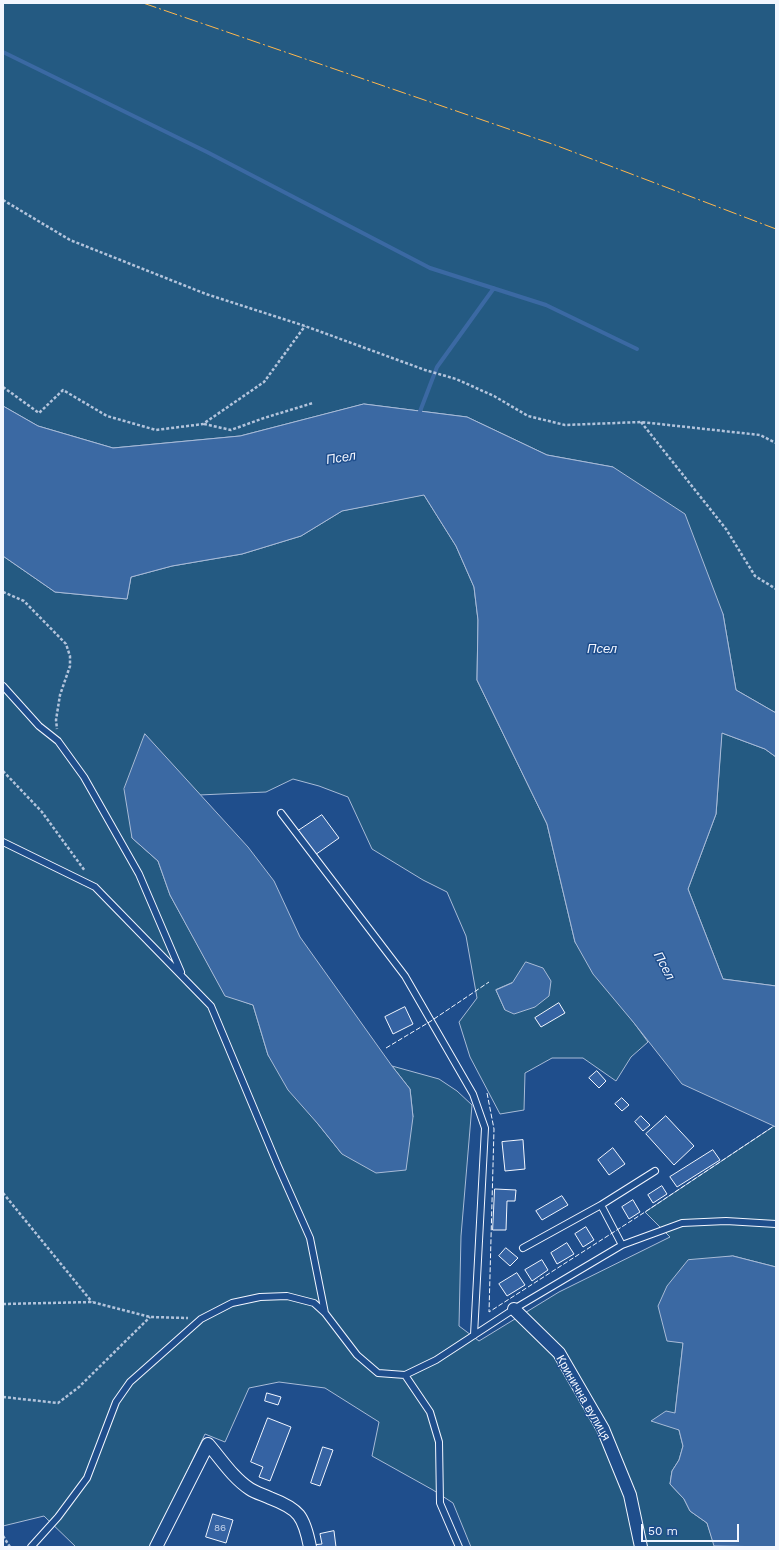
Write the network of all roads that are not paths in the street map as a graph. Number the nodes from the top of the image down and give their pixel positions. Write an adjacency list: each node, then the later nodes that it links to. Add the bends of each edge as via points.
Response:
1 (3, 686): 4 (lane, via 39,726 58,741 84,777 139,874)
2 (281, 813): 12 (lane, via 405,976 473,1094 485,1128)
3 (3, 842): 4 (lane, via 95,886)
4 (182, 976): 11 (lane, via 211,1006 310,1238)
5 (655, 1171): 6 (lane)
6 (601, 1205): 8 (lane); 9 (lane)
7 (776, 1224): 8 (lane, via 726,1221 682,1223)
8 (622, 1246): 10 (lane)
9 (523, 1248)
10 (514, 1309): 12 (lane); 18 (street, Кринична вулиця, via 559,1353 604,1429 630,1495)
11 (325, 1312): 13 (lane, via 357,1355 378,1373); 14 (lane, via 314,1302 287,1296 260,1296 232,1303 201,1319 130,1382 116,1402 87,1478 58,1517)
12 (474, 1334): 13 (lane, via 436,1360)
13 (405, 1375): 17 (lane, via 430,1412 439,1442 440,1503)
14 (31, 1547)
15 (156, 1547): 16 (street, via 208,1444 251,1490 288,1505 299,1515 305,1526)
16 (310, 1547)
17 (459, 1547)
18 (641, 1547)

